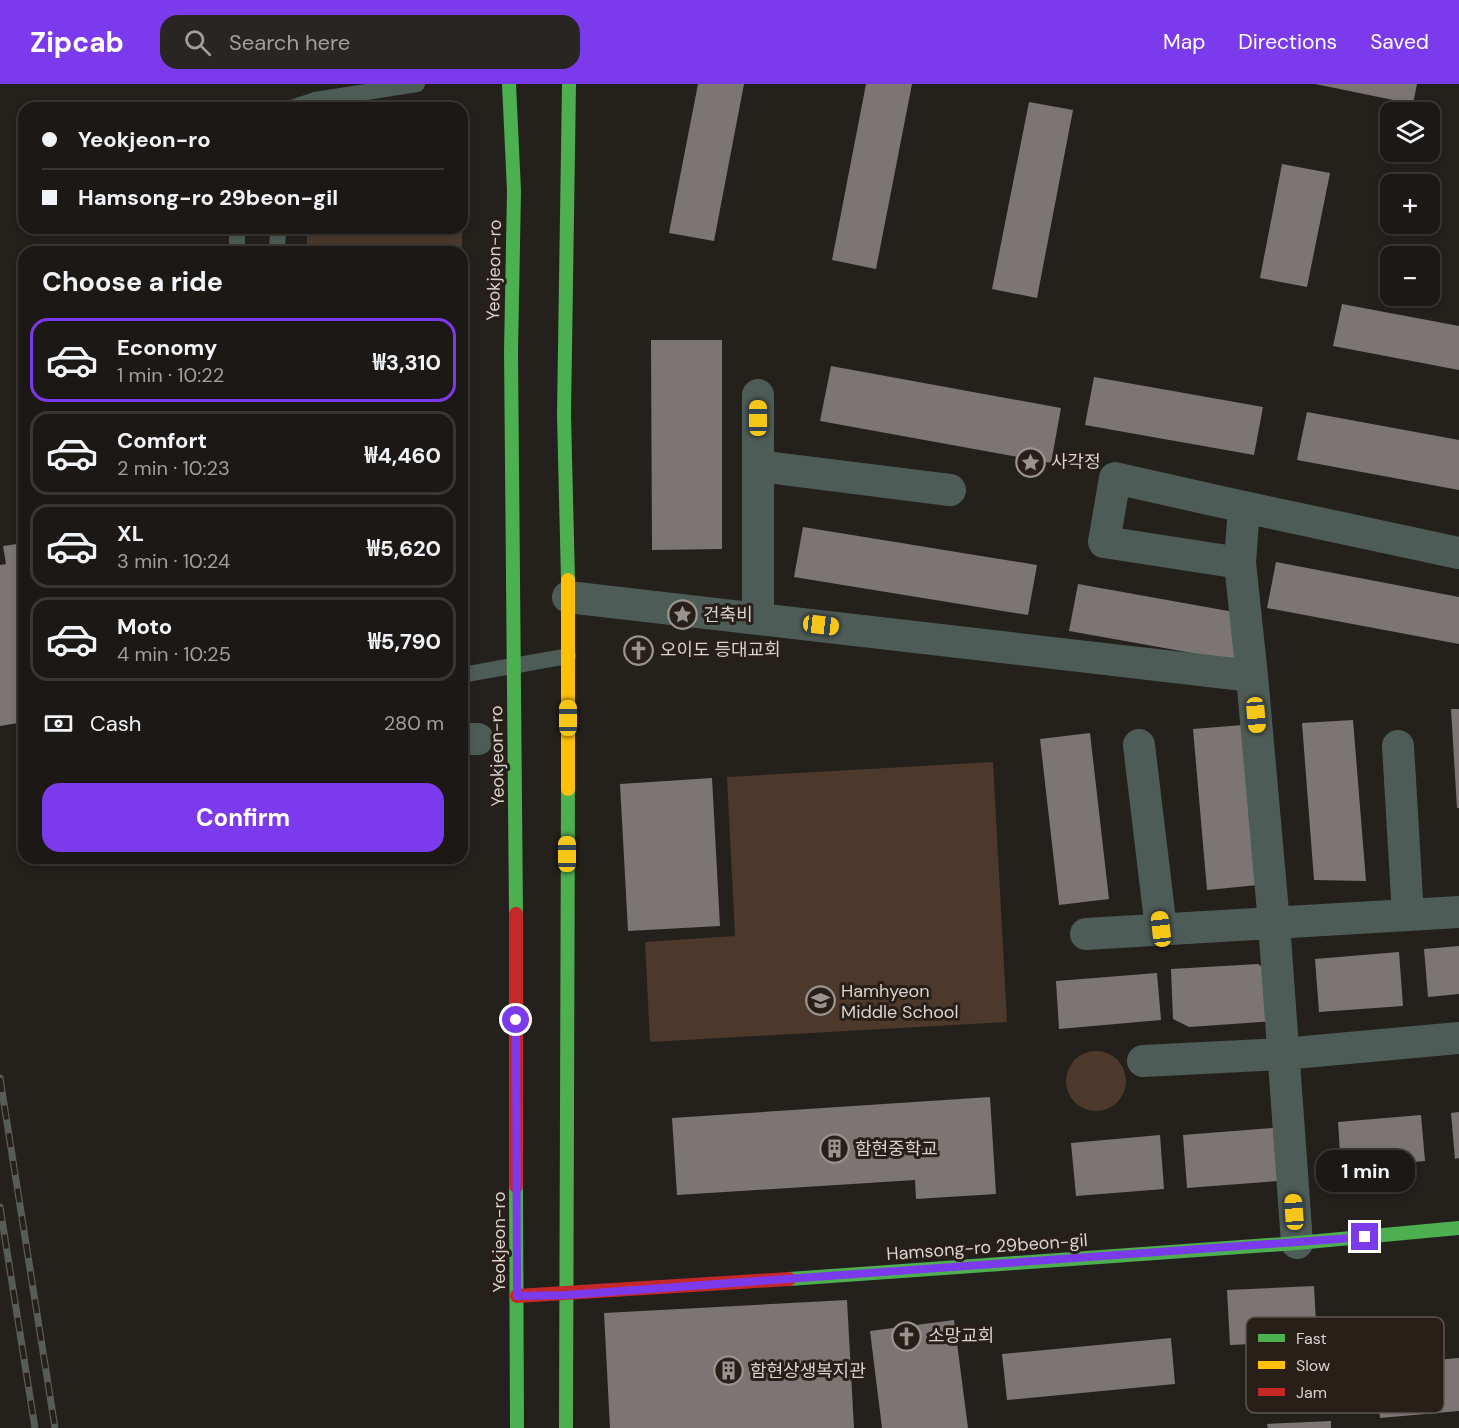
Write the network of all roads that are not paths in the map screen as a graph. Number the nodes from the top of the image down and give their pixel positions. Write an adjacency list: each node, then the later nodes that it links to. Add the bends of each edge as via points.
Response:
1 (417, 84): 4 (lane)
2 (509, 84): 14 (main road, Yeokjeon-ro, via 514,191)
3 (569, 84): 11 (main road, via 564,415)
4 (322, 102)
5 (758, 395): 6 (street)
6 (758, 466): 7 (street); 12 (street)
7 (950, 490)
8 (1244, 507): 9 (street); 10 (street); 10 (street, via 1115,478 1104,542)
9 (1459, 553)
10 (1240, 563): 16 (street)
11 (568, 597): 12 (street); 13 (main road)
12 (758, 618): 16 (street)
13 (568, 656): 14 (lane); 29 (main road)
14 (514, 666): 15 (lane); 30 (main road, Yeokjeon-ro)
15 (468, 674)
16 (1252, 676): 21 (street)
17 (1139, 744): 22 (street)
18 (1398, 746): 20 (street)
19 (1459, 912): 20 (street)
20 (1408, 915): 21 (street)
21 (1274, 923): 22 (street); 25 (street)
22 (1161, 929): 23 (street)
23 (1086, 934)
24 (1459, 1038): 25 (street)
25 (1283, 1054): 26 (street); 28 (street)
26 (1143, 1061)
27 (1459, 1228): 28 (main road, Hamsong-ro 29beon-gil)
28 (1297, 1243): 29 (main road, Hamsong-ro 29beon-gil)
29 (566, 1295): 30 (main road, Hamsong-ro 29beon-gil); 32 (main road)
30 (517, 1296): 31 (main road, Yeokjeon-ro)
31 (517, 1428)
32 (566, 1428)

